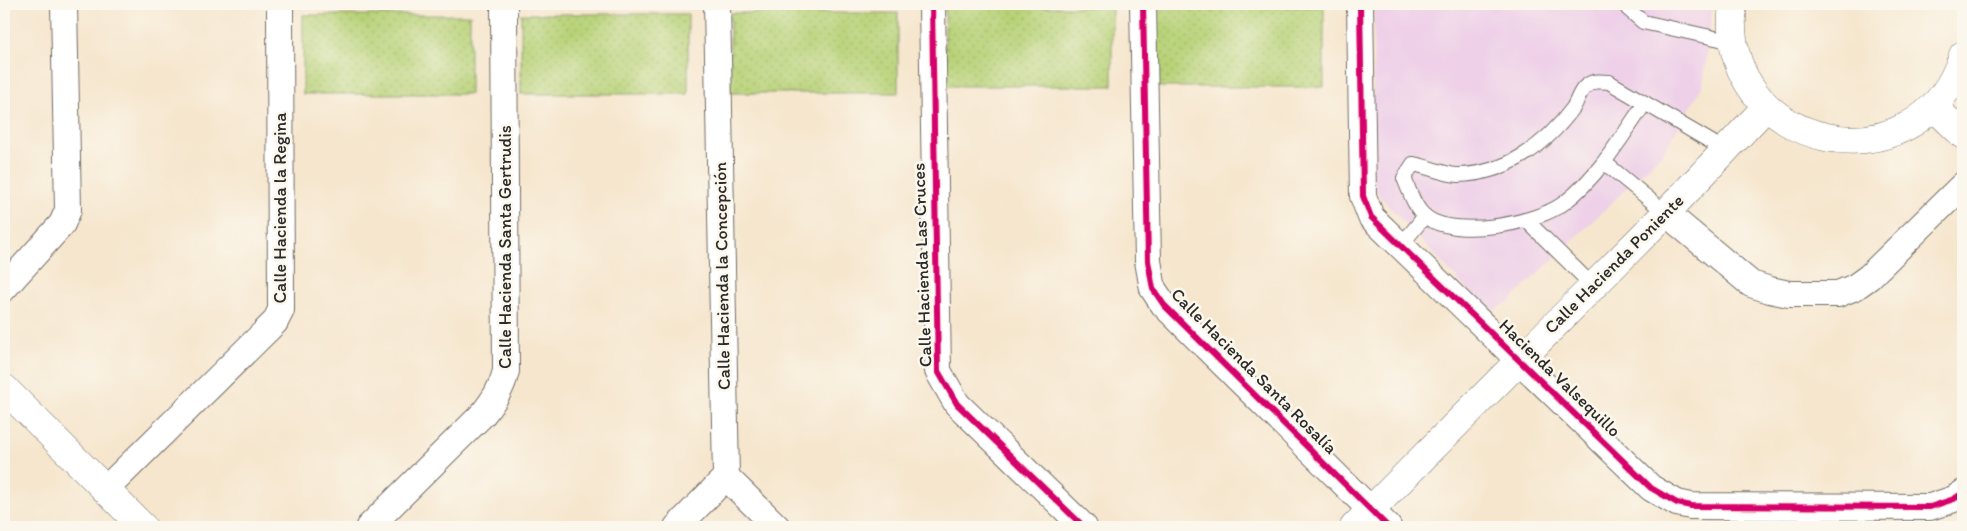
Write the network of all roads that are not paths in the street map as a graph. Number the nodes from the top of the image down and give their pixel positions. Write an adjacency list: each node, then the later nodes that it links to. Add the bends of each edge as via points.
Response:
1 (64, 4): 24 (street, via 68,210 56,230)
2 (280, 4): 28 (street, Calle Hacienda la Regina, via 281,310 274,322)
3 (504, 4): 32 (street, Calle Hacienda Santa Gertrudis, via 506,370 503,384 483,414)
4 (717, 4): 27 (street, Calle Hacienda la Concepción)
5 (932, 4): 35 (street, Calle Hacienda Las Cruces, via 938,371 957,404)
6 (1143, 4): 30 (street, Calle Hacienda Santa Rosalía, via 1148,261 1153,289 1164,305)
7 (1360, 4): 22 (street, Hacienda Valsequillo, via 1363,196 1371,217)
8 (1626, 4): 10 (lane, via 1628,10 1643,22)
9 (1733, 4): 10 (street)
10 (1733, 42): 13 (street, via 1744,77)
11 (1963, 55): 14 (street, via 1956,76)
12 (1646, 103): 16 (lane); 17 (lane); 20 (lane, via 1609,82 1596,80 1584,88 1573,108 1535,149 1516,161 1486,172 1456,176 1413,164 1404,178)
13 (1766, 107): 14 (street, via 1804,132 1850,142 1896,133); 16 (street, Calle Hacienda Poniente)
14 (1934, 107): 15 (street)
15 (1963, 135)
16 (1725, 150): 19 (street, Calle Hacienda Poniente)
17 (1605, 163): 19 (lane); 21 (lane, via 1563,204)
18 (1963, 186): 19 (street, via 1869,277 1838,294 1789,294 1751,284)
19 (1666, 213): 23 (street, Calle Hacienda Poniente)
20 (1425, 216): 21 (lane, via 1438,224 1467,229); 22 (lane)
21 (1526, 220): 23 (lane)
22 (1401, 245): 25 (street, Hacienda Valsequillo)
23 (1593, 286): 25 (street, Calle Hacienda Poniente)
24 (4, 288)
25 (1520, 358): 29 (street, Hacienda Valsequillo, via 1651,488 1677,503 1691,506 1930,507); 30 (street, Calle Hacienda Poniente)
26 (4, 388): 28 (street)
27 (726, 477): 33 (street); 34 (street)
28 (105, 490): 31 (street)
29 (1963, 493)
30 (1371, 522)
31 (143, 527)
32 (369, 527)
33 (677, 527)
34 (777, 527)
35 (1084, 527)

